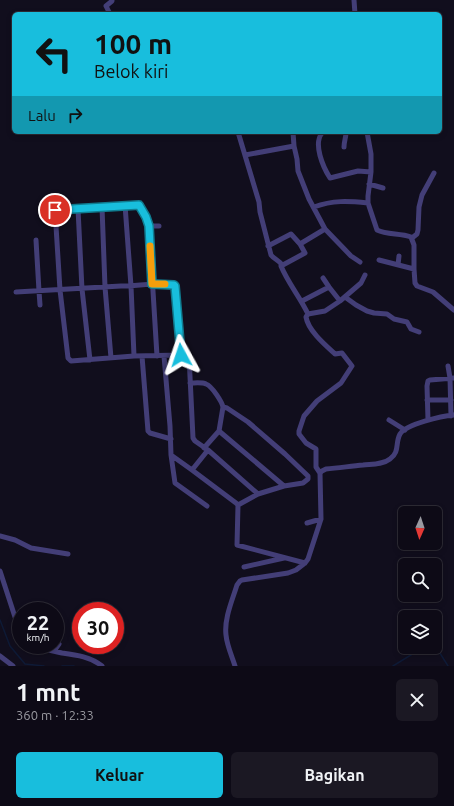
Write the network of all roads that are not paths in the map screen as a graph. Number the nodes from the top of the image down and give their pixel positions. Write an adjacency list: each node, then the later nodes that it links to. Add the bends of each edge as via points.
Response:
1 (112, 0): 3 (street, via 106,6)
2 (354, 0): 4 (street)
3 (109, 12)
4 (355, 12)
5 (239, 134): 12 (street)
6 (293, 134): 10 (street)
7 (321, 134): 13 (street, via 319,154 330,178 358,171)
8 (346, 134): 11 (street)
9 (367, 134): 13 (street)
10 (294, 146): 12 (street); 20 (street, via 298,172 308,199)
11 (344, 147)
12 (244, 155): 28 (street, via 259,202)
13 (371, 172): 15 (street)
14 (434, 173): 25 (street, via 422,194 418,230)
15 (369, 184): 16 (street); 17 (street)
16 (383, 188)
17 (368, 203): 20 (street, via 331,202); 25 (street, via 378,231 408,235)
18 (125, 205): 19 (street); 22 (street, via 139,205); 38 (street)
19 (102, 207): 21 (street); 39 (street)
20 (314, 207): 24 (street)
21 (78, 208): 41 (street); 42 (street, via 55,210)
22 (149, 226): 23 (street); 37 (street)
23 (159, 226)
24 (325, 229): 27 (street); 31 (street)
25 (412, 238): 34 (street, via 416,256)
26 (36, 240): 43 (street)
27 (300, 244): 28 (street, via 291,234); 32 (street, via 305,253)
28 (268, 246): 32 (street, via 271,256)
29 (399, 256): 33 (street)
30 (379, 260): 33 (street)
31 (360, 262)
32 (282, 265): 46 (street, via 290,285)
33 (398, 265): 34 (street)
34 (414, 269): 49 (street, via 415,283 434,292)
35 (365, 275): 45 (street, via 361,283)
36 (323, 278): 40 (street)
37 (152, 284): 38 (street); 52 (street, via 175,286); 55 (street)
38 (131, 286): 39 (street); 53 (street)
39 (105, 287): 41 (street); 57 (street)
40 (329, 287): 46 (street); 47 (street)
41 (82, 288): 42 (street); 58 (street)
42 (60, 290): 43 (street); 58 (street, via 68,358 71,361)
43 (39, 291): 44 (street); 48 (street)
44 (16, 292)
45 (345, 297): 47 (street); 51 (street, via 366,311 388,314 394,319 407,322 411,329)
46 (302, 301): 50 (street)
47 (340, 301): 50 (street, via 325,311)
48 (40, 305)
49 (454, 310)
50 (308, 314): 74 (street, via 306,319 322,342 335,354 342,353 352,366 338,386 316,401 304,416 299,433 306,443 316,448 316,467)
51 (419, 332)
52 (181, 355): 56 (street); 61 (street, via 189,356)
53 (134, 356): 54 (street); 57 (street)
54 (142, 356): 55 (street); 70 (street, via 149,432)
55 (157, 356): 56 (street)
56 (164, 356): 70 (street)
57 (111, 358): 58 (street)
58 (90, 360)
59 (448, 366): 60 (street)
60 (452, 378): 62 (street, via 429,380); 63 (street)
61 (190, 383): 64 (street, via 208,384); 71 (street, via 193,438)
62 (428, 400): 63 (street); 67 (street)
63 (450, 400): 65 (street)
64 (223, 407): 69 (street); 75 (street, via 248,422 308,476 303,483)
65 (452, 415): 67 (street)
66 (389, 420): 68 (street)
67 (428, 420): 68 (street)
68 (405, 430): 74 (street, via 400,434 397,448 391,458 383,462)
69 (219, 431): 71 (street); 75 (street)
70 (171, 439): 72 (street)
71 (206, 449): 73 (street); 76 (street)
72 (171, 455): 73 (street); 78 (street, via 175,483)
73 (192, 470): 77 (street)
74 (319, 472): 79 (street)
75 (284, 486): 76 (street)
76 (258, 494): 77 (street)
77 (238, 505): 83 (street, via 238,546)
78 (207, 506)
79 (321, 519): 80 (street); 84 (street)
80 (308, 522)
81 (0, 536): 82 (street, via 31,548)
82 (68, 554)
83 (286, 558): 84 (street); 85 (street)
84 (305, 563): 92 (street, via 288,573 239,582 226,627 226,636)
85 (244, 567)
86 (0, 571): 87 (street)
87 (12, 608)
88 (64, 653): 91 (street, via 82,656)
89 (0, 656): 90 (street)
90 (13, 666)
91 (102, 666)
92 (235, 666)

